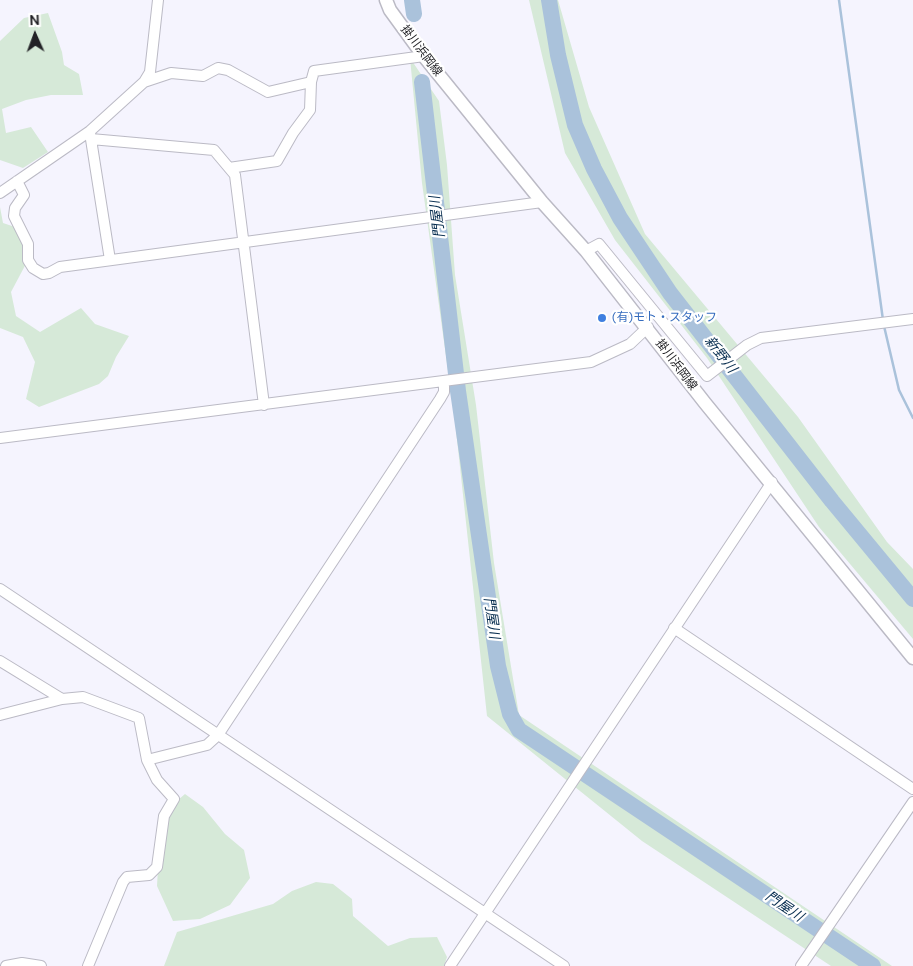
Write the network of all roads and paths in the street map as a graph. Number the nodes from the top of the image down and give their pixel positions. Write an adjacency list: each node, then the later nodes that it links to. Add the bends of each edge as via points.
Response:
1 (158, 0): 4 (street, via 150,72)
2 (386, 0): 3 (main road, 掛川浜岡線)
3 (424, 56): 5 (street, via 326,68 314,71); 10 (main road, 掛川浜岡線)
4 (144, 82): 5 (street, via 171,73 203,76 218,68 228,70 268,92); 6 (street)
5 (311, 82): 7 (street, via 310,110 277,161)
6 (90, 135): 7 (street, via 214,150); 8 (street); 13 (street)
7 (230, 168): 11 (street, via 235,175)
8 (17, 181): 9 (street); 13 (street, via 24,195 15,208 14,216 28,244 28,260 33,268 49,274 60,267)
9 (0, 193)
10 (542, 202): 11 (street); 12 (main road, 掛川浜岡線)
11 (245, 243): 13 (street); 17 (street)
12 (586, 251): 14 (street, via 599,244 707,376 761,338); 15 (main road, 掛川浜岡線)
13 (110, 260)
14 (913, 319)
15 (648, 328): 16 (street, via 630,344 591,362); 19 (main road, 掛川浜岡線, via 705,403)
16 (444, 382): 17 (street); 26 (street, via 440,399)
17 (264, 405): 18 (street)
18 (0, 438)
19 (772, 482): 21 (street); 22 (main road, 掛川浜岡線)
20 (0, 589): 26 (street)
21 (674, 628): 28 (street); 30 (street)
22 (913, 658)
23 (0, 661): 24 (street)
24 (62, 699): 25 (street); 27 (street, via 83,697 139,718)
25 (0, 715)
26 (218, 735): 27 (street, via 207,745); 30 (street)
27 (147, 760): 33 (street, via 174,800 164,816 157,867 149,875 127,878 122,882)
28 (913, 789)
29 (913, 802): 36 (street)
30 (484, 912): 34 (street); 35 (street)
31 (6, 966): 32 (street, via 22,963)
32 (42, 966)
33 (88, 966)
34 (450, 966)
35 (564, 966)
36 (801, 966)

